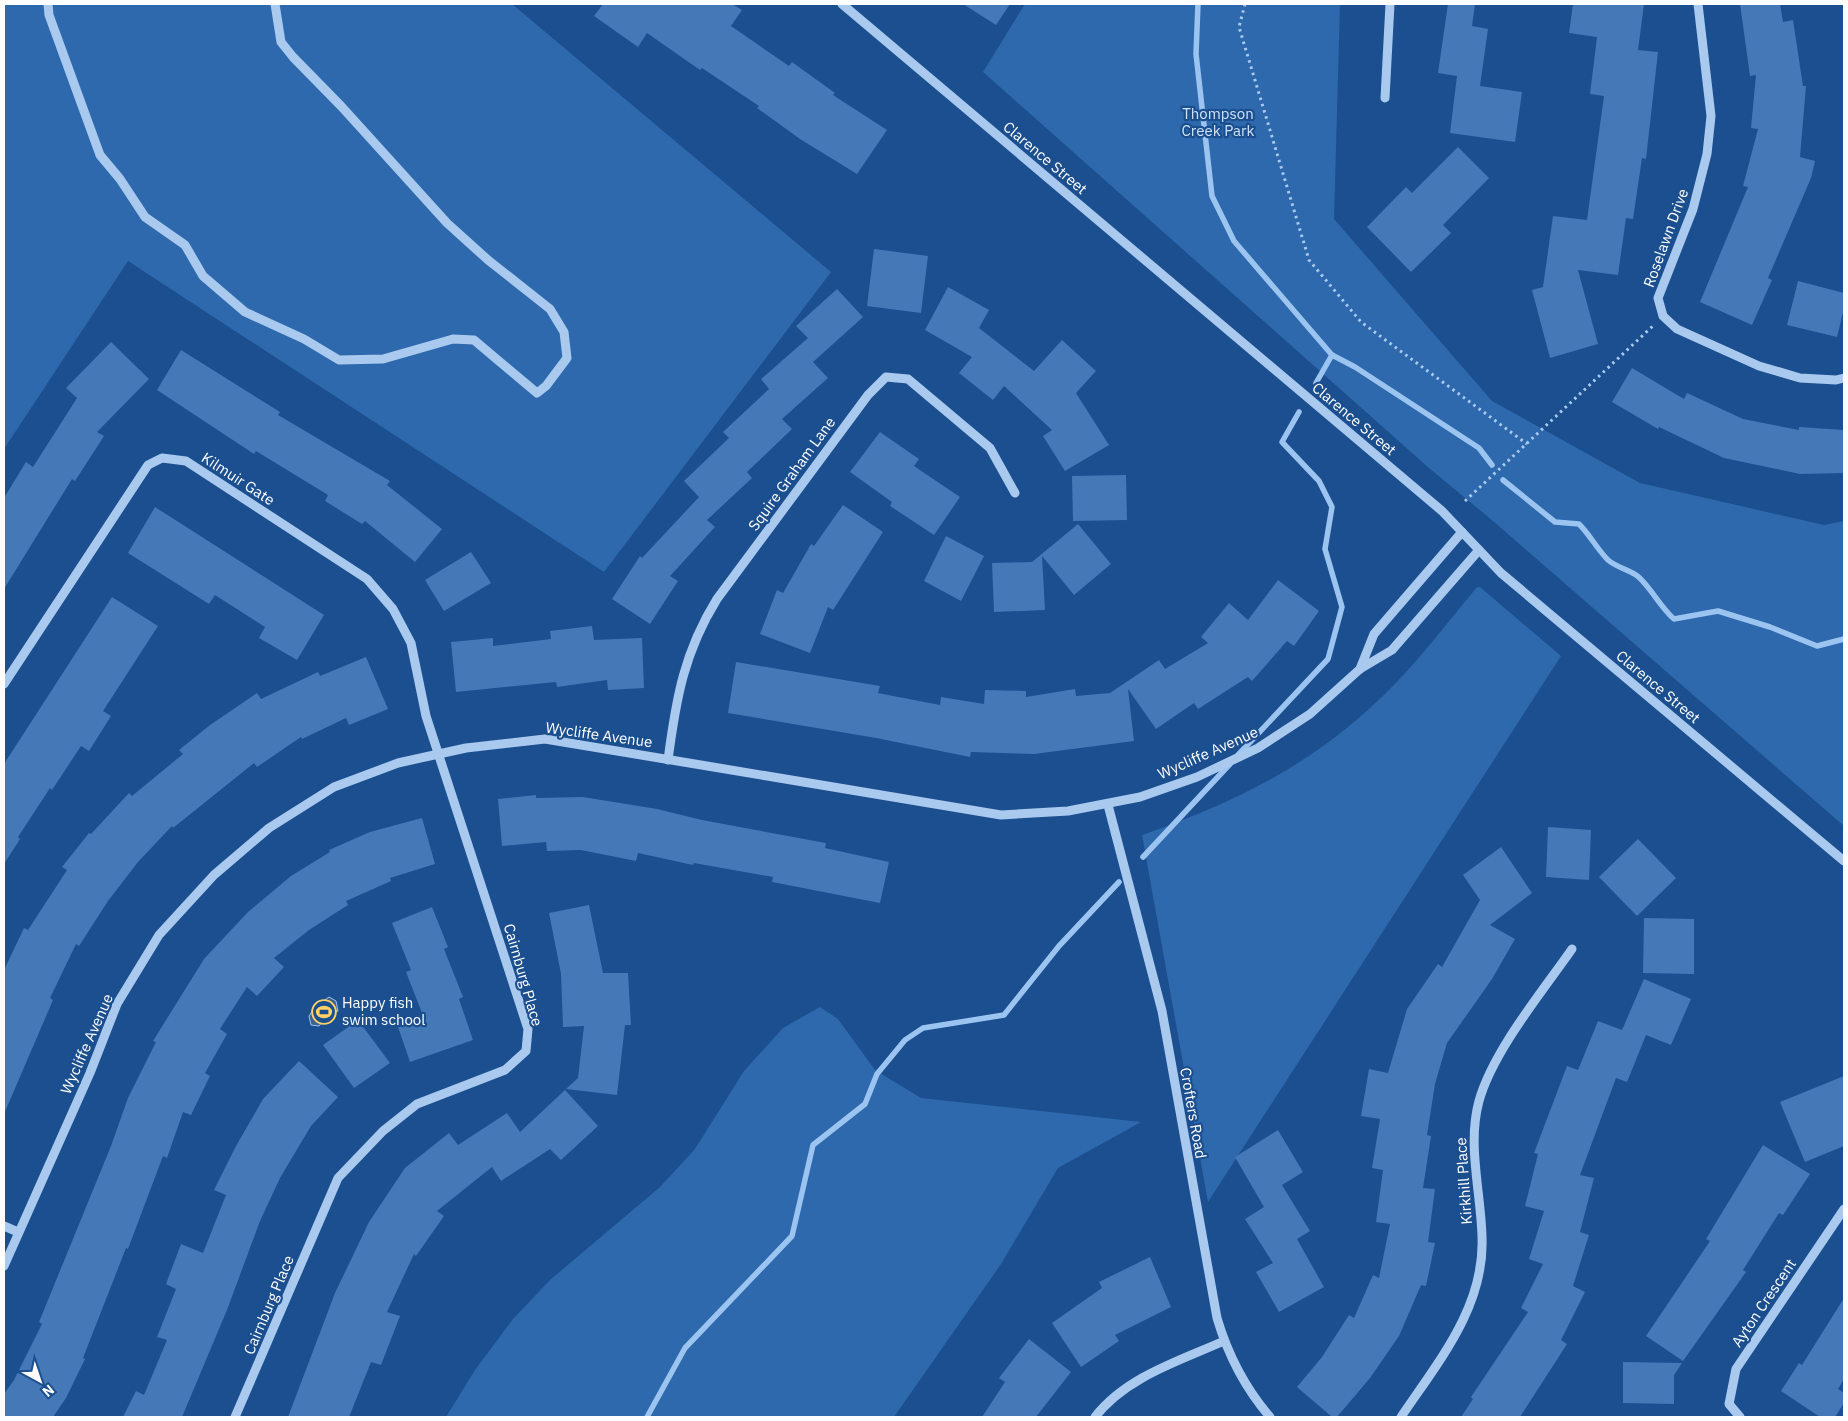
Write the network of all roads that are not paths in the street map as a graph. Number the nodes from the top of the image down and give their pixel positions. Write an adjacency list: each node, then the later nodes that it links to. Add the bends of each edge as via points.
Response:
1 (48, 4): 2 (street, via 48,15 100,154 145,217 185,245 203,276 217,290 245,312 304,339 338,360 383,359 453,339 474,340 537,393 568,358 564,332 550,309 488,260 447,222 292,57 282,42)
2 (275, 4)
3 (842, 4): 9 (street, Clarence Street)
4 (1390, 4): 6 (street)
5 (1698, 4): 7 (street, Roselawn Drive, via 1711,116 1707,154 1693,209 1658,298 1663,316 1677,329 1759,366 1800,378)
6 (1385, 98)
7 (1844, 378)
8 (1015, 493): 14 (street, Squire Graham Lane, via 990,448 908,379 886,377 868,395 702,623 687,657)
9 (1462, 532): 10 (street, Clarence Street); 11 (street, Wycliffe Avenue, via 1374,634)
10 (1479, 550): 11 (street, Wycliffe Avenue, via 1392,650); 16 (street, Clarence Street, via 1501,573)
11 (1360, 669): 15 (street, Wycliffe Avenue, via 1310,714 1258,748 1197,777)
12 (4, 684): 13 (street, Kilmuir Gate, via 148,465 162,458 186,461 367,579 393,609 411,643 426,716)
13 (439, 754): 14 (street, Wycliffe Avenue, via 545,739); 20 (street, Wycliffe Avenue, via 398,763 334,787 270,828 214,875 159,935 117,1004 90,1073); 23 (street, Cairnburg Place, via 528,1029 526,1051 505,1070 417,1104 383,1131 338,1178)
14 (668, 760): 15 (street, Wycliffe Avenue, via 1000,815)
15 (1108, 805): 22 (street, Crofters Road, via 1162,1011 1201,1236)
16 (1844, 861)
17 (1572, 949): 26 (street, Kirkhill Place, via 1487,1078 1473,1134 1482,1238 1477,1286 1455,1338)
18 (1844, 1209): 27 (street, Ayton Crescent, via 1736,1369 1729,1404)
19 (4, 1226): 20 (street)
20 (18, 1232): 21 (street, Wycliffe Avenue)
21 (4, 1266)
22 (1224, 1341): 24 (street, via 1132,1384 1114,1396); 25 (street, Crofters Road, via 1240,1376)
23 (235, 1417)
24 (1095, 1417)
25 (1270, 1417)
26 (1401, 1417)
27 (1740, 1417)

